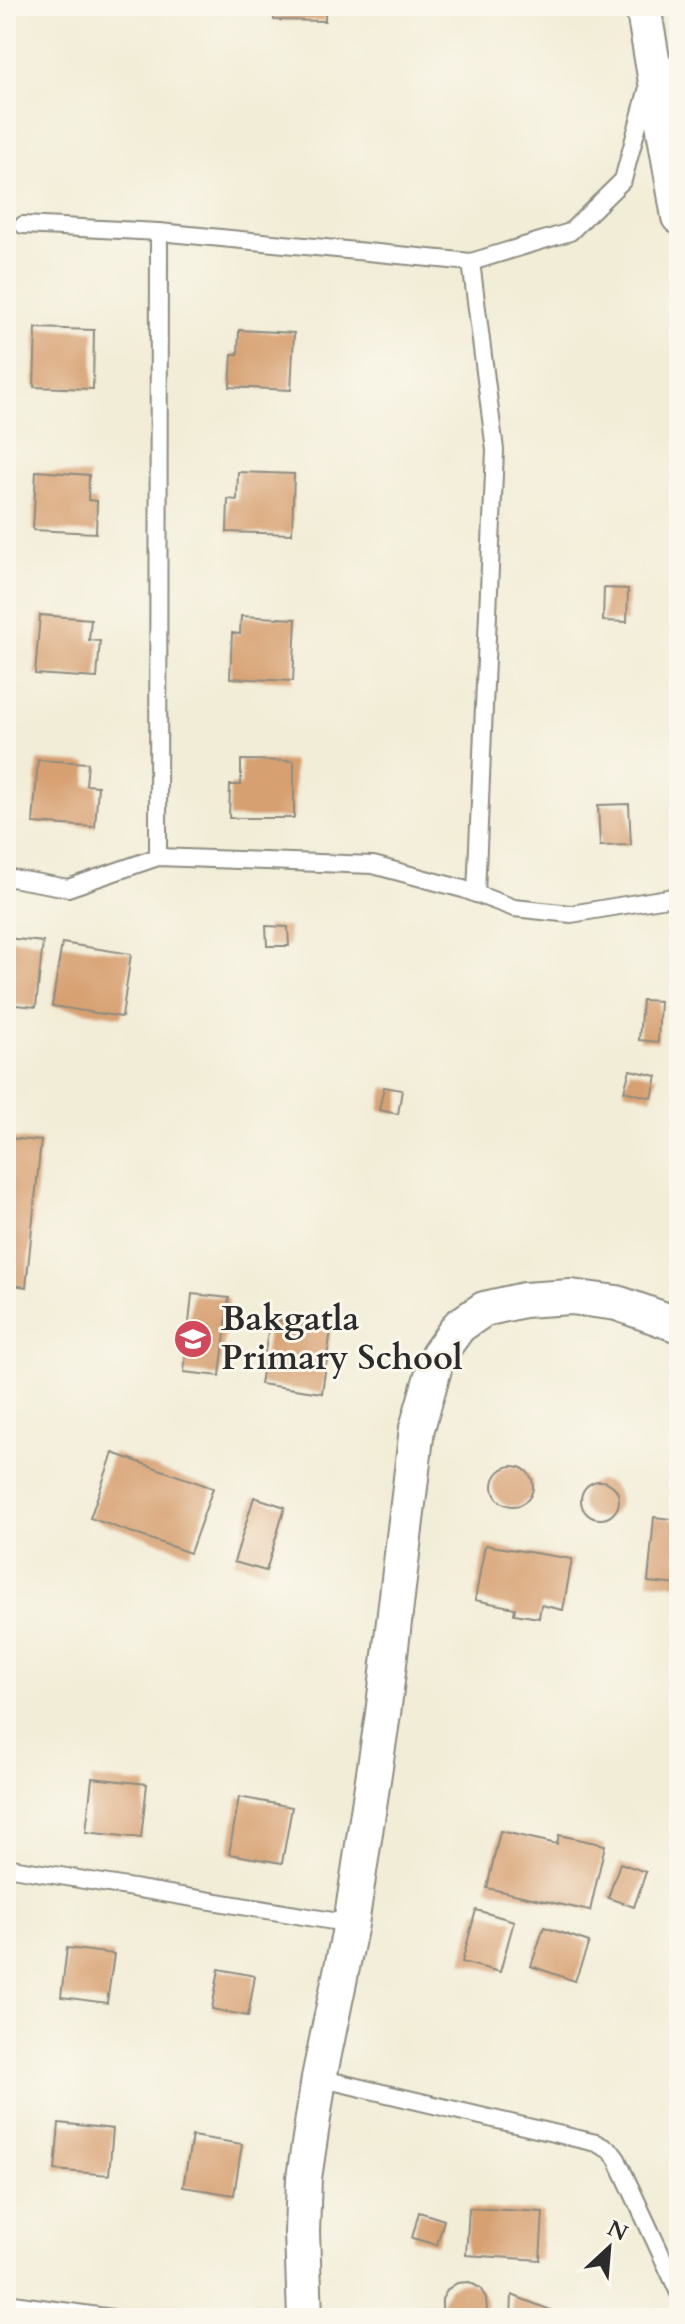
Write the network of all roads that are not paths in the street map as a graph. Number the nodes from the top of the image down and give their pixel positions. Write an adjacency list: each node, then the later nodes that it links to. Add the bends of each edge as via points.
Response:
1 (643, 6): 2 (street)
2 (666, 65): 3 (street); 6 (lane, via 623,180 570,232)
3 (679, 217)
4 (23, 225): 5 (lane)
5 (159, 232): 6 (lane); 7 (lane)
6 (471, 262): 9 (lane, via 495,450)
7 (158, 857): 8 (lane, via 68,888); 9 (lane, via 373,865)
8 (6, 877)
9 (476, 894): 10 (lane, via 514,908 571,914)
10 (679, 896)
11 (679, 1325): 13 (street, via 617,1303 571,1297 524,1300 484,1309 459,1326 438,1355 417,1428 383,1714)
12 (6, 1867): 13 (lane)
13 (351, 1924): 14 (street)
14 (319, 2078): 15 (lane, via 604,2147 617,2159); 18 (street, via 304,2178)
15 (679, 2293)
16 (6, 2303): 17 (lane)
17 (112, 2318)
18 (305, 2318)

